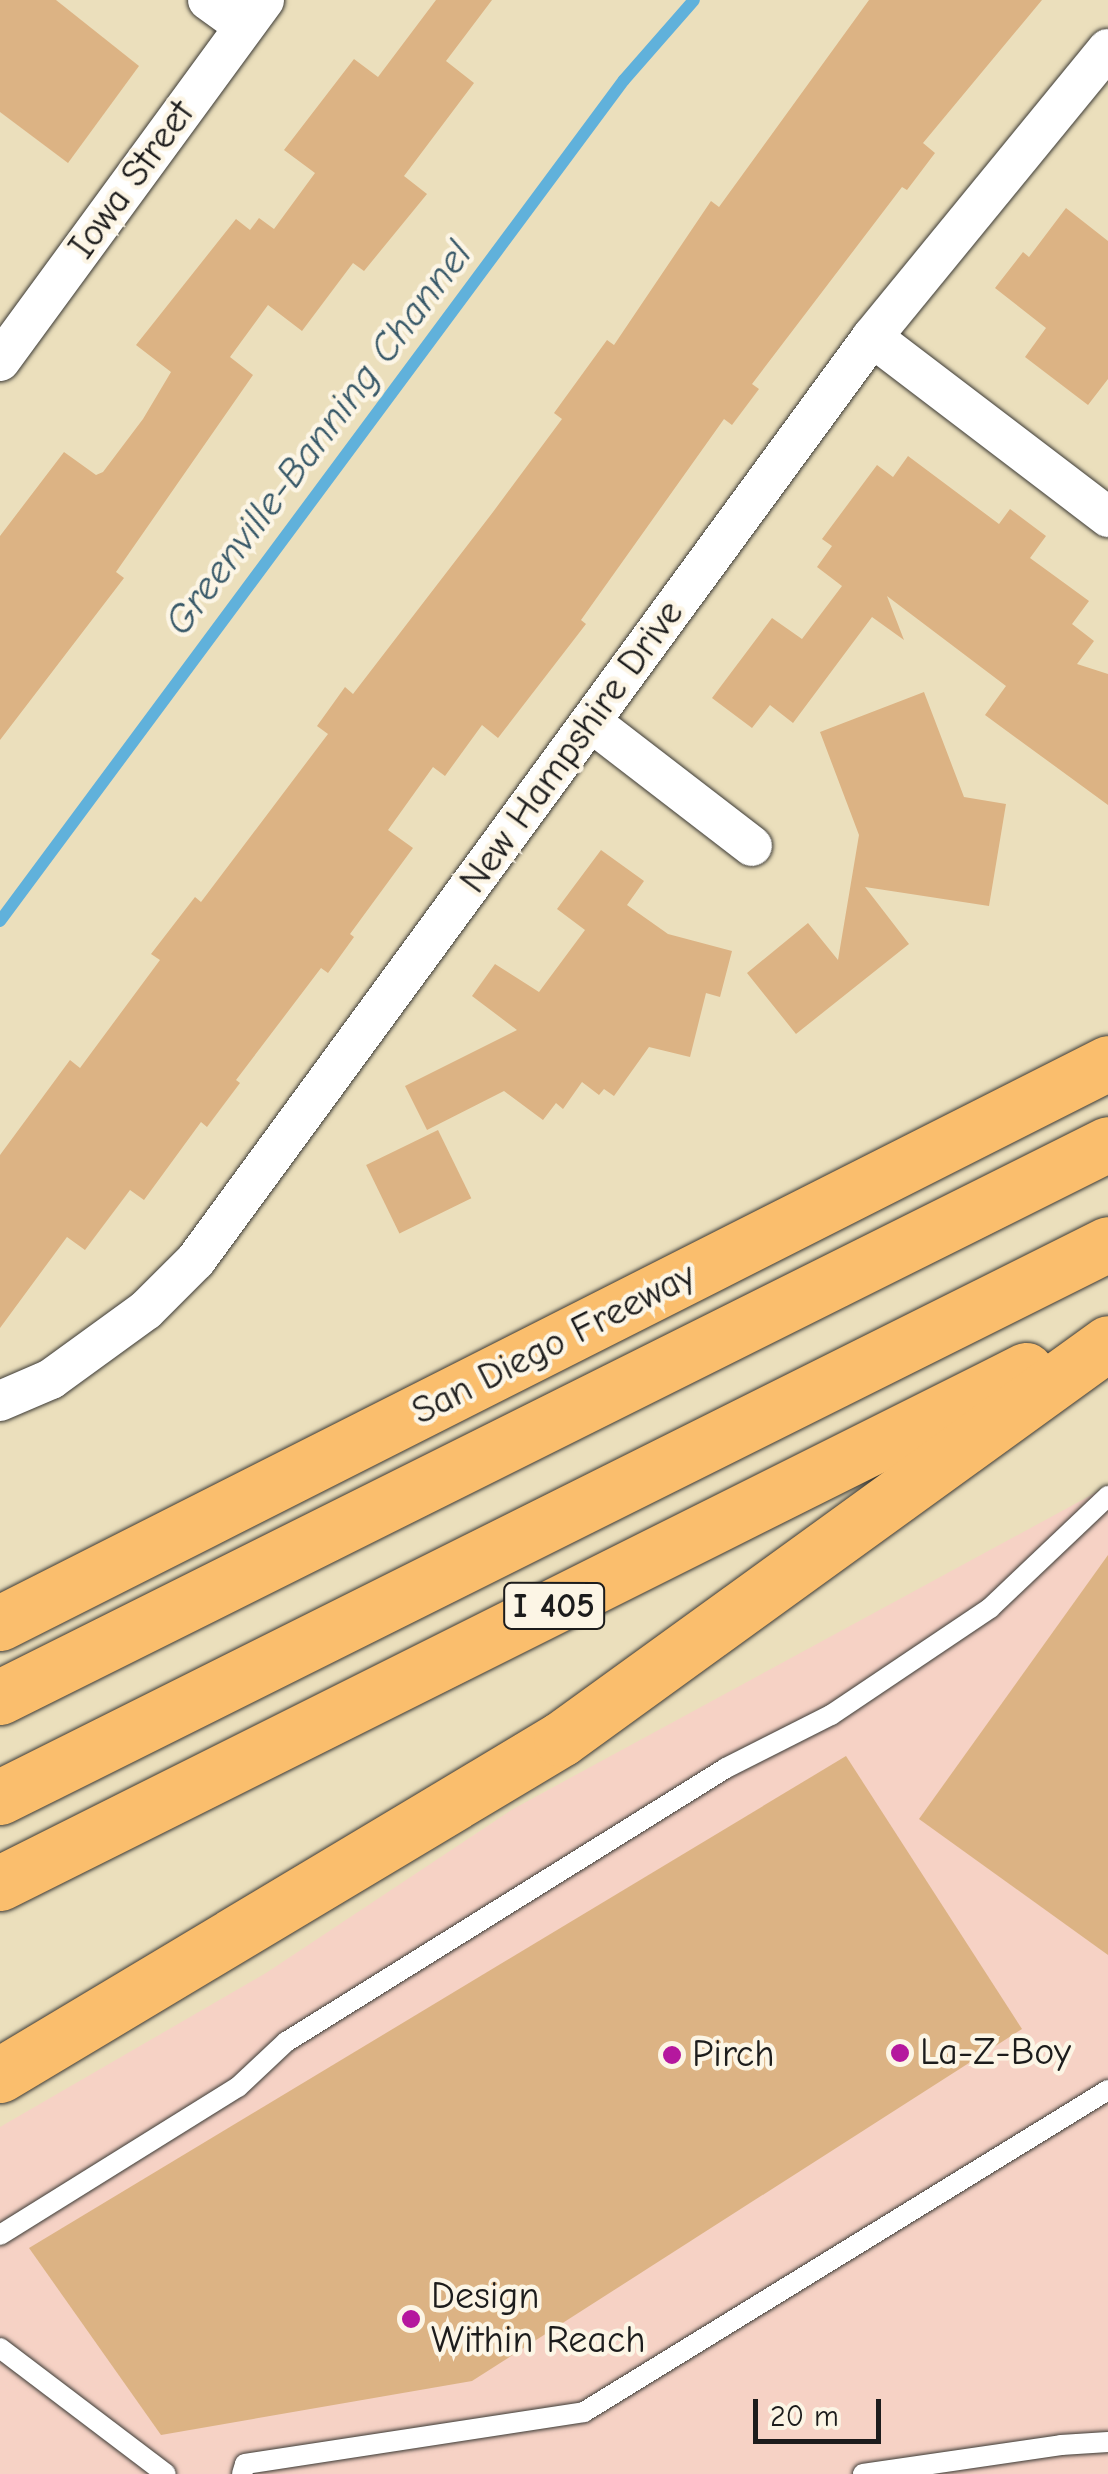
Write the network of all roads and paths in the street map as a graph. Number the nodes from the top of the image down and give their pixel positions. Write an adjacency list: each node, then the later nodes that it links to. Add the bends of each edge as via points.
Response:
1 (208, 0): 2 (street)
2 (254, 13): 5 (street, Iowa Street)
3 (1108, 49): 4 (street, New Hampshire Drive)
4 (872, 337): 6 (street); 7 (street, New Hampshire Drive)
5 (0, 361)
6 (1108, 517)
7 (591, 722): 8 (street); 14 (street, New Hampshire Drive, via 196,1260 146,1310 83,1356)
8 (752, 846)
9 (1108, 1064): 16 (highway, San Diego Freeway)
10 (1108, 1144): 17 (highway)
11 (1108, 1244): 18 (highway)
12 (1108, 1329): 19 (highway, I 405)
13 (1108, 1343): 20 (highway, via 561,1739)
14 (0, 1401)
15 (1108, 1496): 22 (lane, via 990,1608 831,1715 726,1768 320,2020 238,2087)
16 (0, 1622)
17 (0, 1697)
18 (0, 1798)
19 (0, 1882)
20 (0, 2075)
21 (1108, 2090): 26 (lane, via 584,2412 245,2464)
22 (0, 2235)
23 (0, 2348): 25 (lane)
24 (1108, 2442): 27 (lane)
25 (166, 2474)
26 (242, 2474)
27 (863, 2474)

